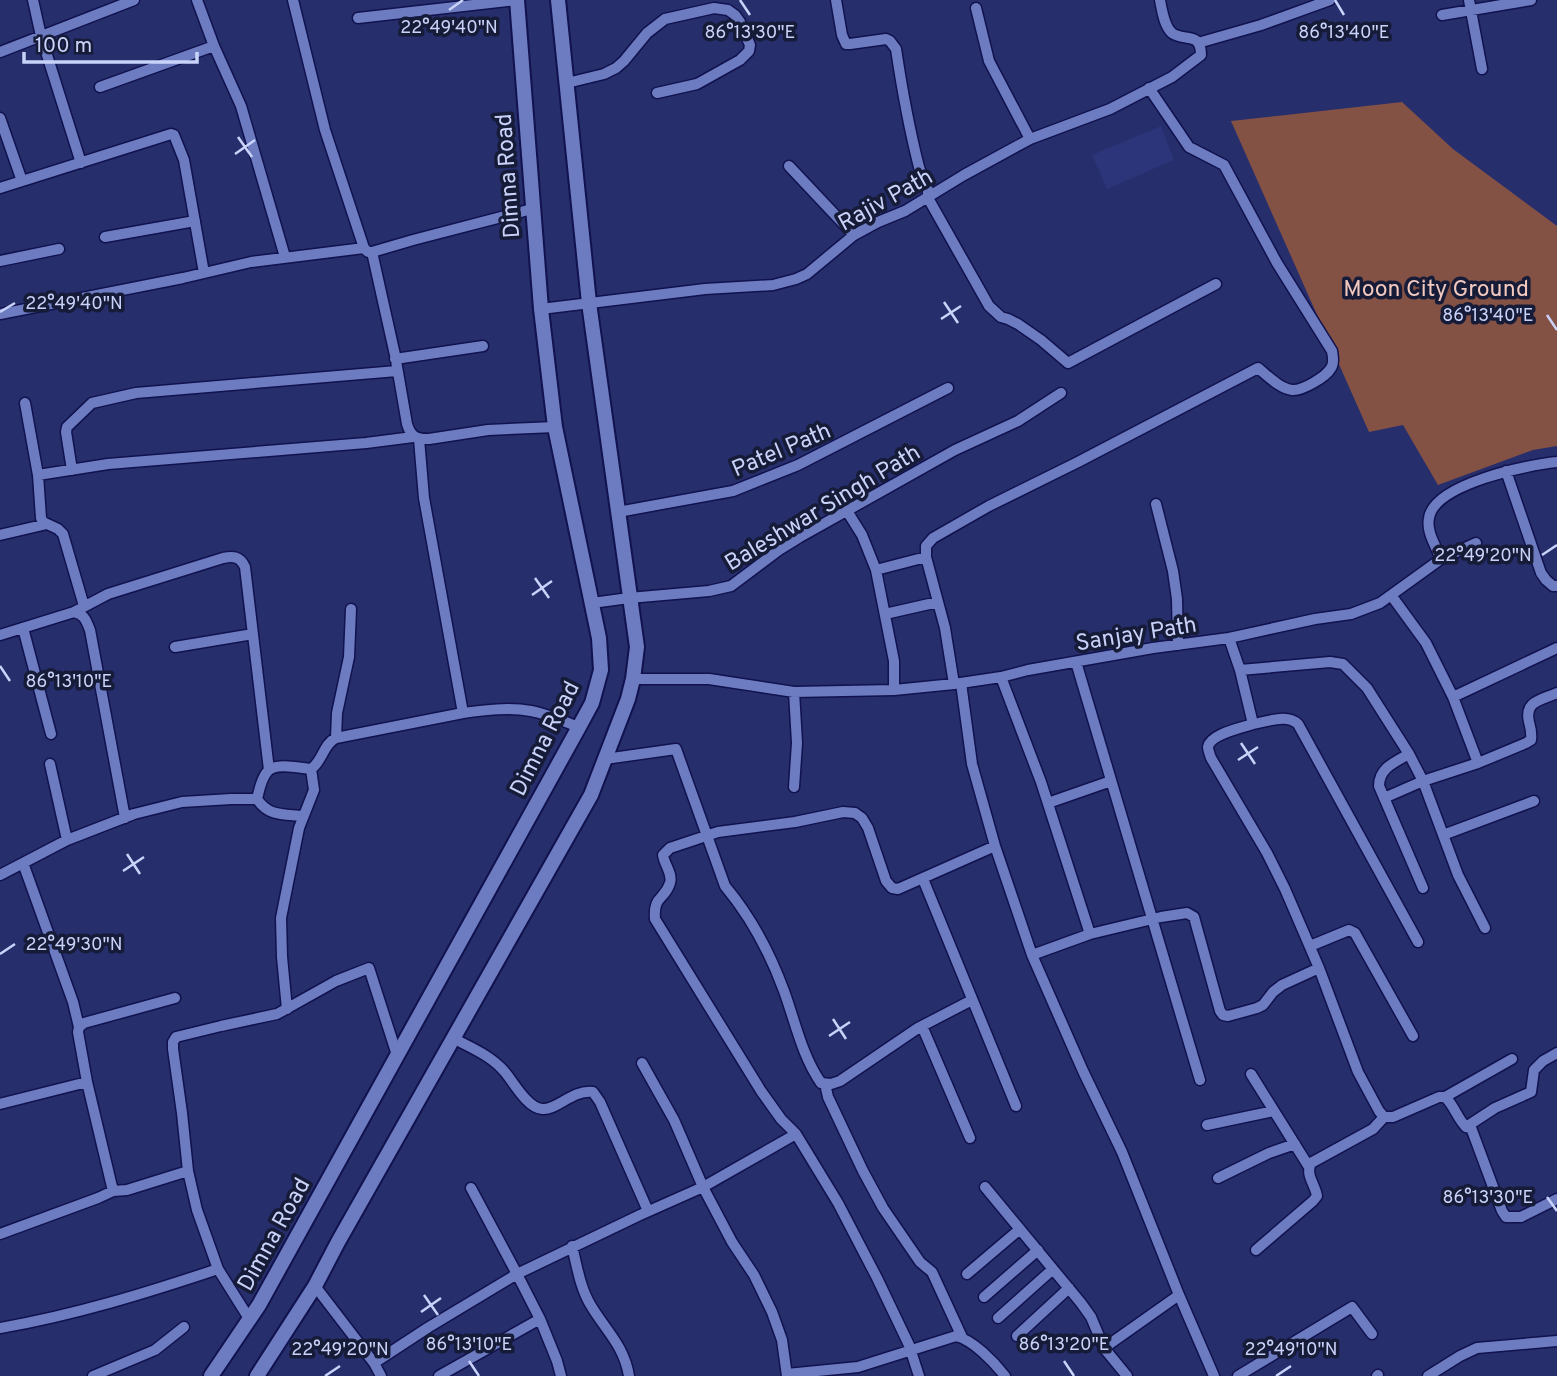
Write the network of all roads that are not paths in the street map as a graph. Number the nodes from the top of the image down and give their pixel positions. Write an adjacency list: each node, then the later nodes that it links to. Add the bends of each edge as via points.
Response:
1 (33, 0): 15 (street)
2 (134, 0): 15 (street)
3 (197, 0): 17 (street)
4 (293, 0): 36 (street, via 325,130)
5 (517, 0): 14 (street); 31 (street, Dimna Road)
6 (558, 0): 20 (street)
7 (836, 0): 30 (street, via 846,44 886,39 894,44 912,138)
8 (1160, 0): 16 (street, via 1171,32)
9 (1330, 0): 16 (street)
10 (1531, 0): 11 (street)
11 (1471, 5): 13 (street); 19 (street)
12 (976, 8): 25 (street, via 989,61)
13 (1442, 15)
14 (358, 18)
15 (41, 36): 18 (street); 26 (street)
16 (1198, 43): 22 (street, Rajiv Path, via 1201,55)
17 (214, 46): 21 (street); 37 (street, via 241,106)
18 (0, 52)
19 (1482, 69)
20 (567, 83): 23 (street, via 615,68 664,19 714,8 735,15 749,51 697,84); 41 (street)
21 (100, 86)
22 (1149, 88): 25 (street, Rajiv Path, via 1110,109); 62 (street, via 1189,147 1224,165 1332,351 1331,369 1295,391 1258,368 989,506 933,538 926,546)
23 (657, 93)
24 (0, 118): 28 (street)
25 (1030, 137): 30 (street, Rajiv Path)
26 (80, 163): 28 (street); 32 (street, via 174,135 184,160)
27 (789, 166): 33 (street)
28 (22, 181): 29 (street)
29 (0, 188)
30 (928, 192): 33 (street, Rajiv Path, via 905,212); 40 (street, via 989,306 1068,363)
31 (532, 209): 36 (street); 42 (street, Dimna Road)
32 (195, 221): 34 (street); 39 (street)
33 (854, 235): 41 (street, Rajiv Path, via 807,274 773,285)
34 (105, 237)
35 (59, 249): 38 (street)
36 (368, 250): 37 (street); 45 (street)
37 (285, 257): 39 (street)
38 (0, 261)
39 (204, 273): 43 (street)
40 (1216, 284)
41 (589, 303): 42 (street, Rajiv Path); 58 (street)
42 (541, 309): 50 (street, Dimna Road)
43 (0, 314)
44 (483, 346): 45 (street)
45 (395, 359): 46 (street)
46 (397, 371): 51 (street, via 409,432); 53 (street, via 136,393 92,403 67,427)
47 (948, 388): 58 (street, Patel Path, via 798,466 733,491)
48 (1061, 393): 57 (street, Baleshwar Singh Path, via 1018,421 955,450)
49 (25, 402): 55 (street)
50 (555, 427): 51 (street); 69 (street, Dimna Road)
51 (416, 438): 53 (street); 90 (street)
52 (1556, 464): 54 (street)
53 (72, 470): 55 (street)
54 (1506, 471): 63 (street, via 1456,489 1436,504 1428,527); 65 (street, via 1541,573)
55 (38, 475): 59 (street, via 41,518)
56 (1156, 505): 78 (street, via 1173,571)
57 (848, 511): 64 (street); 67 (street, Baleshwar Singh Path, via 779,550 732,586)
58 (618, 512): 67 (street)
59 (47, 524): 60 (street); 70 (street, via 63,534)
60 (0, 535)
61 (1476, 543): 63 (street, Sanjay Path)
62 (926, 557): 64 (street); 68 (street)
63 (1441, 559): 66 (street, Sanjay Path)
64 (876, 570): 73 (street)
65 (1557, 586)
66 (1391, 595): 77 (street, Sanjay Path, via 1351,614); 89 (street, via 1426,643)
67 (629, 598): 69 (street, Baleshwar Singh Path); 84 (street, via 637,647)
68 (938, 602): 73 (street); 85 (street)
69 (592, 603): 92 (street, Dimna Road, via 601,670)
70 (84, 606): 72 (street); 75 (street, via 108,594 232,556 245,567)
71 (352, 609): 94 (street)
72 (74, 612): 74 (street); 109 (street, via 82,614 90,630)
73 (885, 614): 86 (street)
74 (23, 628): 76 (street); 93 (street)
75 (253, 634): 79 (street); 100 (street)
76 (0, 635)
77 (1229, 639): 78 (street, Sanjay Path); 82 (street)
78 (1178, 645): 81 (street, Sanjay Path)
79 (175, 647)
80 (1557, 648): 89 (street)
81 (1076, 662): 83 (street, Sanjay Path); 101 (street)
82 (1240, 670): 91 (street); 95 (street, via 1343,664 1367,688)
83 (1002, 677): 85 (street, Sanjay Path); 107 (street)
84 (633, 679): 87 (street, Sanjay Path, via 709,679); 96 (street)
85 (957, 684): 86 (street, Sanjay Path); 113 (street, via 972,764)
86 (894, 690): 87 (street, Sanjay Path)
87 (794, 692): 103 (street)
88 (1557, 693): 97 (street, via 1528,709 1531,740)
89 (1453, 697): 97 (street)
90 (463, 713): 92 (street, via 519,709); 94 (street)
91 (1253, 724): 121 (street, via 1285,718 1298,724); 122 (street, via 1218,735 1208,749 1286,889)
92 (579, 727): 133 (street, Dimna Road)
93 (51, 734)
94 (335, 738): 99 (street)
95 (1409, 754): 102 (street); 104 (street, via 1379,776)
96 (604, 760): 111 (street, via 676,749); 131 (street, via 591,795)
97 (1478, 763): 102 (street)
98 (50, 764): 112 (street)
99 (311, 769): 100 (street); 108 (street, via 314,790)
100 (269, 770): 105 (street)
101 (1111, 780): 107 (street); 118 (street)
102 (1423, 781): 104 (street); 110 (street)
103 (794, 787)
104 (1384, 798): 117 (street)
105 (257, 799): 108 (street, via 267,811); 109 (street, via 182,803)
106 (1534, 802): 110 (street)
107 (1048, 803): 120 (street)
108 (303, 816): 127 (street, via 281,918)
109 (125, 818): 112 (street)
110 (1443, 835): 119 (street)
111 (706, 836): 116 (street, via 843,811 855,813 868,828 892,888); 139 (street, via 725,886 757,931 775,969 811,1067); 147 (street, via 670,848 663,855 671,881 656,902 655,919 761,1091)
112 (67, 840): 114 (street)
113 (995, 846): 116 (street); 123 (street)
114 (23, 863): 115 (street); 129 (street)
115 (0, 875)
116 (923, 879): 126 (street)
117 (1423, 888)
118 (1151, 919): 120 (street); 124 (street, via 1187,913 1194,917 1223,1015 1257,1008 1282,985); 137 (street)
119 (1485, 928)
120 (1090, 934): 123 (street)
121 (1418, 943)
122 (1310, 946): 124 (street); 130 (street, via 1349,930 1355,933)
123 (1032, 955): 170 (street, via 1122,1152)
124 (1319, 968): 144 (street, via 1358,1072)
125 (175, 998): 129 (street)
126 (972, 999): 128 (street); 142 (street)
127 (287, 1009): 133 (street, via 369,968); 151 (street, via 174,1040)
128 (922, 1026): 139 (street, via 840,1081); 148 (street)
129 (79, 1027): 138 (street)
130 (1413, 1036)
131 (453, 1038): 158 (street, via 490,1057 541,1110 593,1092); 168 (street)
132 (1557, 1053): 146 (street, via 1534,1070 1531,1092)
133 (397, 1055): 174 (street, Dimna Road)
134 (1512, 1059): 140 (street)
135 (642, 1063): 153 (street, via 674,1120)
136 (1251, 1074): 143 (street)
137 (1200, 1080)
138 (87, 1082): 141 (street); 156 (street)
139 (825, 1084): 179 (street, via 883,1208 932,1272)
140 (1445, 1097): 144 (street); 146 (street, via 1460,1121)
141 (0, 1104)
142 (1016, 1106)
143 (1274, 1111): 145 (street); 149 (street)
144 (1384, 1117): 150 (street, via 1373,1129)
145 (1208, 1125)
146 (1470, 1125): 157 (street, via 1506,1217 1521,1217)
147 (796, 1135): 153 (street); 182 (street, via 838,1203)
148 (970, 1138)
149 (1295, 1144): 150 (street); 152 (street)
150 (1309, 1167): 163 (street, via 1317,1196)
151 (188, 1171): 156 (street, via 127,1191); 164 (street)
152 (1218, 1178)
153 (703, 1187): 158 (street); 184 (street, via 772,1312)
154 (985, 1187): 159 (street)
155 (471, 1188): 166 (street)
156 (113, 1191): 160 (street)
157 (1557, 1199)
158 (648, 1211): 161 (street)
159 (1020, 1229): 162 (street); 167 (street)
160 (0, 1234)
161 (572, 1247): 166 (street); 191 (street, via 586,1296 617,1341)
162 (1038, 1250): 165 (street); 171 (street)
163 (1256, 1250)
164 (218, 1269): 174 (street); 176 (street, via 83,1310)
165 (1053, 1269): 169 (street); 172 (street)
166 (517, 1274): 173 (street); 183 (street)
167 (967, 1274)
168 (315, 1286): 183 (street); 187 (street)
169 (1069, 1287): 178 (street); 181 (street, via 1091,1317)
170 (1179, 1296): 181 (street); 195 (street)
171 (984, 1297)
172 (998, 1318)
173 (540, 1319): 189 (street); 190 (street)
174 (250, 1320): 186 (street, Dimna Road)
175 (184, 1327): 185 (street, via 155,1350)
176 (0, 1328)
177 (1373, 1334): 196 (street, via 1352,1307)
178 (1017, 1336)
179 (962, 1337): 182 (street); 193 (street)
180 (1557, 1341): 197 (street, via 1477,1348)
181 (1104, 1348): 194 (street)
182 (911, 1351): 184 (street, via 858,1367); 192 (street)
183 (374, 1363): 188 (street)
184 (787, 1375)
185 (93, 1376)
186 (211, 1376)
187 (257, 1376)
188 (381, 1376)
189 (439, 1376)
190 (561, 1376)
191 (629, 1376)
192 (919, 1376)
193 (1005, 1376)
194 (1127, 1376)
195 (1214, 1376)
196 (1238, 1376)
197 (1428, 1376)

